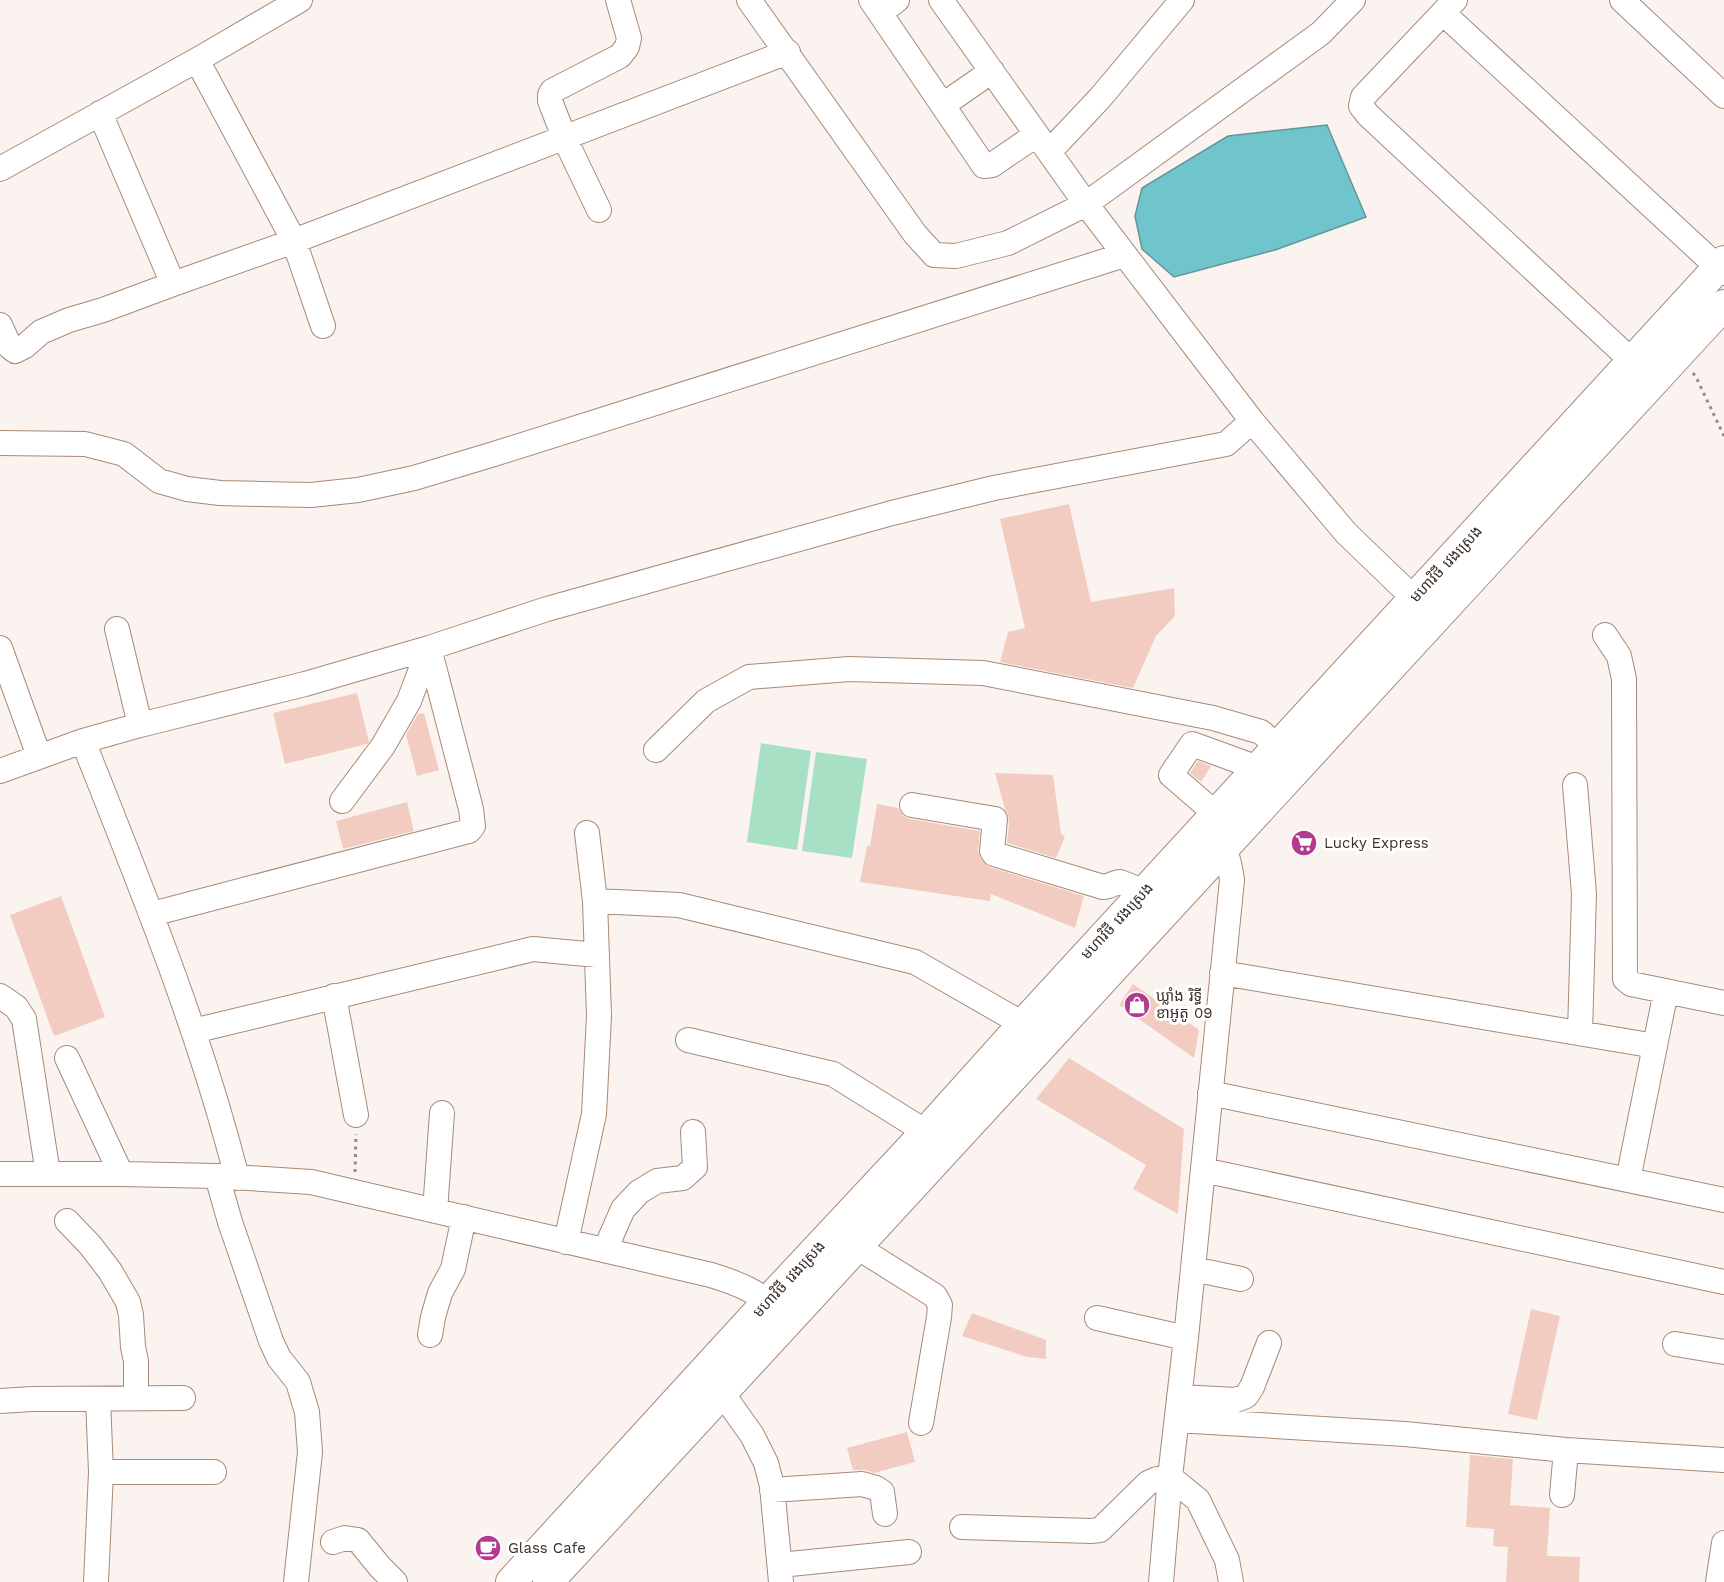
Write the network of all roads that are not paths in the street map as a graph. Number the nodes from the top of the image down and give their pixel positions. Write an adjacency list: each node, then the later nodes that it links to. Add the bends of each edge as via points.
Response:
1 (300, 0): 11 (street)
2 (618, 0): 16 (street, via 629,38 627,47 620,56 550,95)
3 (749, 0): 10 (street)
4 (941, 0): 12 (street)
5 (1182, 0): 17 (street, via 1100,98)
6 (1353, 0): 19 (street, via 1321,33)
7 (1622, 0): 13 (street)
8 (883, 4): 14 (street)
9 (1449, 7): 23 (street); 28 (street, via 1362,97 1361,106)
10 (788, 52): 16 (street); 19 (street, via 915,234 934,255 956,256 1008,243)
11 (197, 60): 15 (street); 21 (street)
12 (992, 71): 14 (street); 17 (street)
13 (1724, 96)
14 (943, 105): 17 (street, via 984,166)
15 (100, 113): 18 (street); 24 (street)
16 (564, 137): 20 (street); 21 (street)
17 (1042, 143): 19 (street)
18 (0, 169)
19 (1086, 204): 22 (street)
20 (599, 210)
21 (294, 241): 24 (street); 27 (street)
22 (1124, 255): 29 (street); 30 (street, via 506,451 358,490 311,495 187,489 159,481 124,454 85,444)
23 (1722, 267): 28 (main road, មហាវិថី វេងស្រេង)
24 (173, 284): 26 (street, via 69,320 42,332 15,351)
25 (1724, 305): 32 (main road, មហាវិថី វេងស្រេង)
26 (0, 325)
27 (323, 327)
28 (1632, 361): 31 (main road, មហាវិថី វេងស្រេង)
29 (1252, 421): 31 (street, via 1346,534); 36 (street, via 1226,444 994,488 892,513 547,609)
30 (0, 443)
31 (1415, 598): 32 (street); 41 (main road, មហាវិថី វេងស្រេង)
32 (1435, 619): 46 (main road, មហាវិថី វេងស្រេង)
33 (117, 629): 37 (street)
34 (1605, 635): 53 (street, via 1620,656 1624,679 1625,979 1631,984)
35 (0, 648): 40 (street)
36 (429, 648): 37 (street); 44 (street, via 409,701 383,746); 50 (street, via 471,809 473,826 469,831)
37 (140, 725): 38 (street)
38 (83, 741): 40 (street); 50 (street)
39 (656, 750): 41 (street, via 706,701 749,677 849,669 983,673 1212,718 1261,732)
40 (39, 756): 42 (street)
41 (1268, 758): 46 (main road, មហាវិថី វេងស្រេង); 46 (street, via 1192,744 1172,775)
42 (0, 771)
43 (1575, 785): 59 (street, via 1584,894)
44 (342, 801)
45 (912, 805): 48 (street, via 995,819 994,854 1103,887 1120,882)
46 (1214, 830): 48 (main road, មហាវិថី វេងស្រេង); 52 (street, via 1230,865 1232,880); 79 (main road, មហាវិថី វេងស្រេង)
47 (587, 833): 49 (street)
48 (1144, 892): 57 (main road, មហាវិថី វេងស្រេង)
49 (595, 901): 51 (street); 57 (street, via 679,905 915,962)
50 (152, 914): 58 (street)
51 (597, 955): 55 (street, via 533,949); 78 (street, via 599,1016 594,1114)
52 (1222, 973): 59 (street); 63 (street)
53 (1666, 991): 56 (street); 61 (street)
54 (0, 996): 70 (street, via 16,1007 24,1019)
55 (334, 996): 58 (street); 65 (street)
56 (1724, 1003)
57 (1023, 1024): 67 (main road, មហាវិថី វេងស្រេង)
58 (193, 1031): 72 (street, via 225,1128)
59 (1580, 1033): 61 (street)
60 (688, 1040): 67 (street, via 833,1074)
61 (1655, 1046): 73 (street)
62 (67, 1058): 71 (street)
63 (1210, 1093): 68 (street); 73 (street)
64 (442, 1113): 75 (street)
65 (356, 1115)
66 (693, 1132): 80 (street, via 694,1167 683,1178 657,1181 639,1192 623,1209)
67 (926, 1132): 84 (main road, មហាវិថី វេងស្រេង)
68 (1203, 1170): 81 (street); 83 (street)
69 (0, 1174): 70 (street)
70 (48, 1174): 71 (street)
71 (121, 1174): 72 (street)
72 (227, 1177): 75 (street, via 311,1182); 112 (street, via 230,1222 271,1341 298,1382 307,1412 310,1452)
73 (1628, 1180): 74 (street)
74 (1724, 1200)
75 (435, 1211): 76 (street)
76 (464, 1217): 78 (street); 86 (street, via 453,1269 440,1293)
77 (67, 1221): 92 (street, via 110,1271 128,1302 136,1361)
78 (566, 1242): 80 (street)
79 (857, 1247): 84 (main road, មហាវិថី វេងស្រេង); 97 (street, via 934,1296 940,1305)
80 (605, 1250): 84 (street, via 743,1286)
81 (1193, 1269): 82 (street); 87 (street)
82 (1240, 1279)
83 (1724, 1282)
84 (778, 1311): 91 (main road, មហាវិថី វេងស្រេង); 114 (main road, មហាវិថី វេងស្រេង)
85 (1097, 1318): 87 (street)
86 (430, 1335)
87 (1186, 1338): 96 (street)
88 (1269, 1343): 96 (street, via 1246,1396)
89 (1675, 1344): 90 (street)
90 (1724, 1352)
91 (722, 1393): 103 (street, via 752,1435 766,1463); 115 (main road, មហាវិថី វេងស្រេង)
92 (135, 1398): 93 (street); 94 (street)
93 (183, 1398)
94 (98, 1399): 95 (street); 100 (street)
95 (0, 1401)
96 (1178, 1408): 98 (street); 102 (street)
97 (921, 1423)
98 (1566, 1450): 99 (street); 104 (street)
99 (1724, 1460)
100 (101, 1472): 101 (street); 111 (street)
101 (214, 1473)
102 (1170, 1477): 106 (street, via 1148,1483 1100,1530); 116 (street); 117 (street, via 1198,1500 1227,1560)
103 (772, 1490): 105 (street, via 862,1484 882,1492); 110 (street)
104 (1562, 1495)
105 (885, 1514)
106 (962, 1527)
107 (333, 1542): 113 (street, via 345,1538 358,1540)
108 (1724, 1543): 118 (street)
109 (909, 1552): 110 (street)
110 (780, 1574)
111 (96, 1582)
112 (296, 1582)
113 (395, 1582)
114 (512, 1582)
115 (548, 1582)
116 (1161, 1582)
117 (1231, 1582)
118 (1718, 1582)

